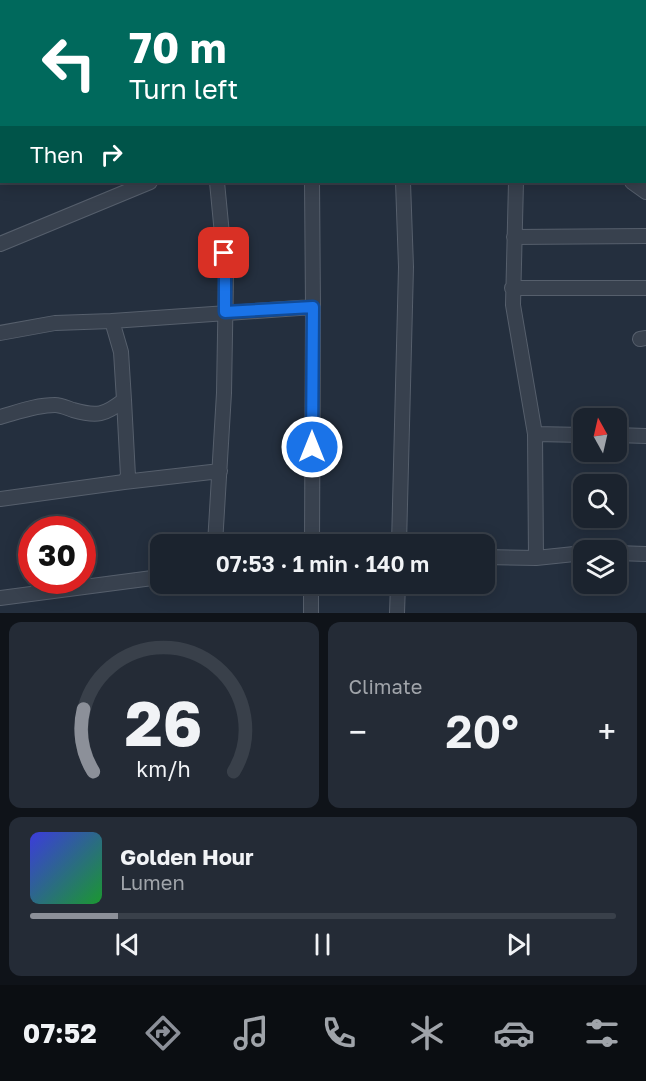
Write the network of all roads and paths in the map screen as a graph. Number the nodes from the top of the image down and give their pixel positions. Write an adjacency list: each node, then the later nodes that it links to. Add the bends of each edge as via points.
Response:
1 (148, 183): 10 (street)
2 (217, 183): 14 (street)
3 (312, 183): 13 (street)
4 (403, 183): 28 (street, via 406,267)
5 (516, 183): 9 (street)
6 (633, 183): 7 (street)
7 (646, 192)
8 (646, 236): 9 (street)
9 (514, 237): 11 (street)
10 (0, 244)
11 (512, 288): 12 (street); 19 (street)
12 (646, 288)
13 (313, 307): 14 (street); 27 (street)
14 (225, 312): 15 (street); 23 (street)
15 (112, 321): 16 (street); 17 (street, via 121,352)
16 (0, 333)
17 (124, 400): 18 (street, via 99,414 88,415 57,405); 24 (street, via 128,476)
18 (0, 417)
19 (534, 434): 20 (street); 33 (street)
20 (573, 435)
21 (627, 435): 22 (street)
22 (646, 436)
23 (220, 471): 24 (street); 26 (street)
24 (124, 482): 25 (street)
25 (0, 499)
26 (216, 534)
27 (312, 534)
28 (399, 534)
29 (573, 554): 33 (street)
30 (627, 554): 31 (street)
31 (646, 554)
32 (495, 557): 33 (street)
33 (536, 558)
34 (150, 578): 37 (street)
35 (311, 594): 38 (street)
36 (398, 594): 39 (street)
37 (0, 598)
38 (311, 613)
39 (397, 613)

